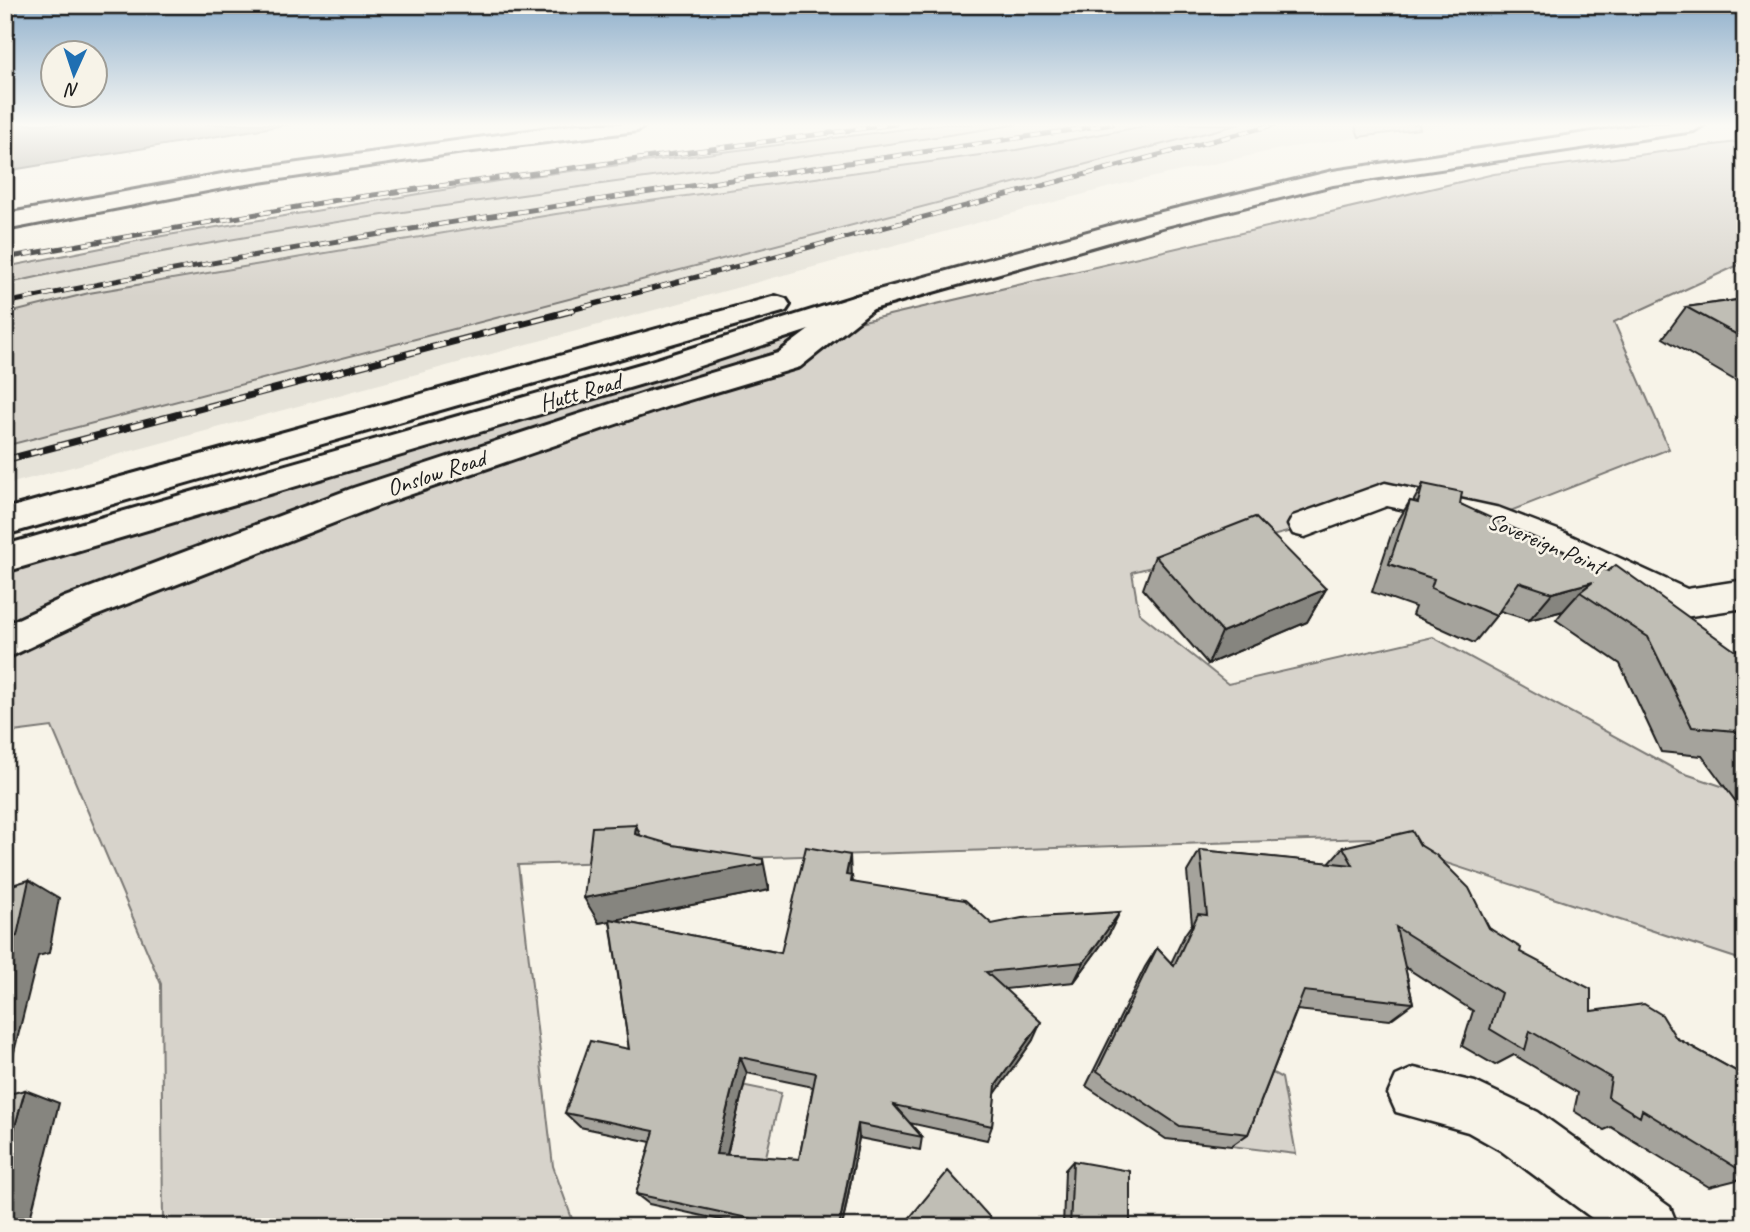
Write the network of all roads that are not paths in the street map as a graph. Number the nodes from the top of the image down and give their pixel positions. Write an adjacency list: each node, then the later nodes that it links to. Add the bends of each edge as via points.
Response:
1 (116, 181): 4 (main road)
2 (225, 181): 6 (main road)
3 (1318, 181): 5 (main road, Hutt Road)
4 (5, 201)
5 (1154, 221): 7 (main road, Hutt Road); 8 (main road, Hutt Road, via 919,265)
6 (5, 222)
7 (863, 303): 8 (main road); 11 (main road, Hutt Road, via 655,370); 13 (main road, Onslow Road, via 789,360 365,496 79,607)
8 (648, 341): 9 (main road, Hutt Road)
9 (5, 522)
10 (1305, 525): 12 (street, Sovereign Point, via 1385,494 1488,516 1684,603)
11 (5, 559)
12 (1745, 594)
13 (5, 643)
14 (1414, 1094): 15 (street, via 1475,1108 1498,1119)
15 (1650, 1227)

